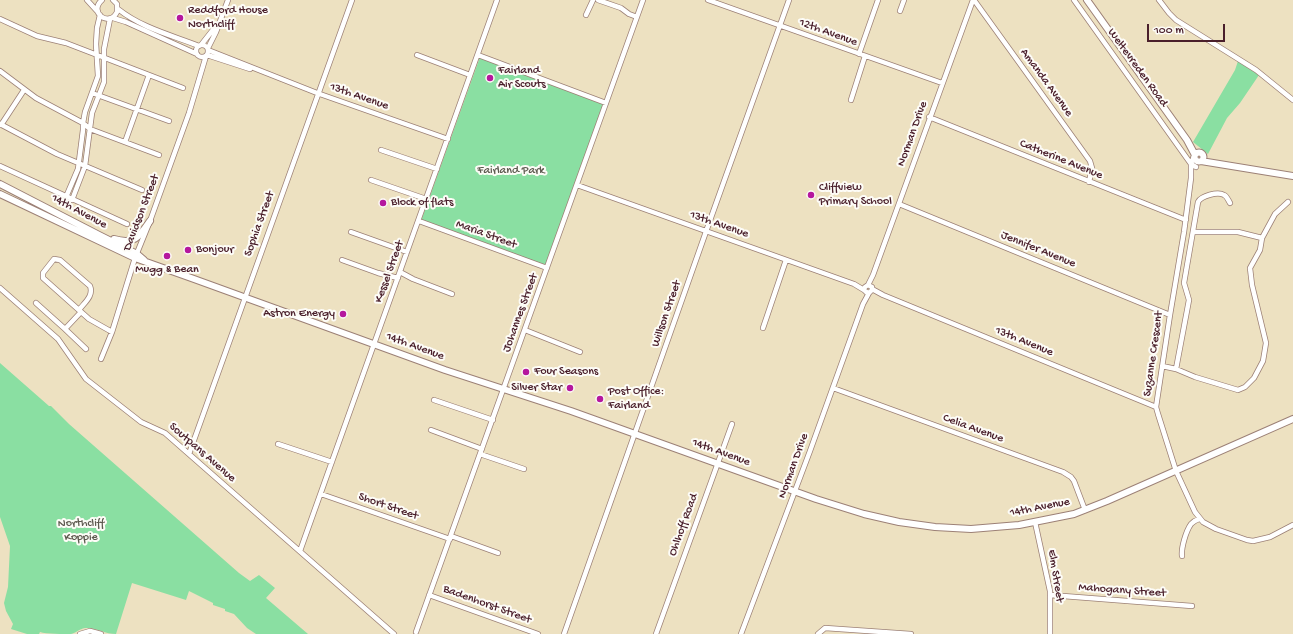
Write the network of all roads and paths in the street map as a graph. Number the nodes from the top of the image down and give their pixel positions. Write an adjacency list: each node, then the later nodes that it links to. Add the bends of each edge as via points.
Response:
1 (87, 0): 20 (street)
2 (113, 0): 18 (street)
3 (228, 0): 25 (street, Davidson Street)
4 (352, 0): 44 (street, Sophia Street)
5 (497, 0): 33 (street, Kessel Street)
6 (593, 0): 21 (street)
7 (598, 0): 22 (street)
8 (643, 0): 22 (street, Johannes Street)
9 (708, 0): 26 (street, 12th Avenue)
10 (789, 0): 26 (street, Willson Street)
11 (878, 0): 30 (street)
12 (904, 0): 19 (street)
13 (973, 0): 40 (street, Norman Drive); 66 (street, Amanda Avenue, via 1090,161 1092,168)
14 (1074, 0): 59 (street, Weltevreden Road, via 1182,150)
15 (1087, 0): 59 (main road, Weltevreden Road, via 1187,140)
16 (1159, 0): 47 (street, via 1176,20 1256,70)
17 (99, 1): 20 (street)
18 (118, 9): 23 (street); 27 (street, via 158,32)
19 (900, 11)
20 (99, 13): 23 (street, via 103,18); 29 (street)
21 (586, 15)
22 (637, 17): 48 (street, Johannes Street)
23 (111, 18): 31 (street, via 126,22); 35 (street)
24 (0, 19): 29 (street, via 37,36)
25 (222, 19): 27 (street, Davidson Street); 28 (street, Davidson Street)
26 (780, 26): 30 (street, 12th Avenue); 81 (street, Willson Street)
27 (200, 45): 28 (street, via 205,45); 31 (street, via 197,49)
28 (207, 52): 31 (street, via 202,57); 37 (street, Davidson Street); 44 (street, 13th Avenue)
29 (96, 54): 35 (street); 43 (street, via 98,76)
30 (859, 54): 34 (street, 12th Avenue)
31 (198, 55): 37 (street, Davidson Street)
32 (417, 55): 39 (street)
33 (478, 55): 39 (street, Kessel Street); 48 (street)
34 (865, 56): 40 (street, 12th Avenue); 46 (street)
35 (104, 57): 38 (street); 45 (street, via 104,82)
36 (0, 71): 42 (street)
37 (201, 74): 78 (street, Davidson Street)
38 (149, 75): 41 (street); 49 (street)
39 (470, 75): 55 (street, Kessel Street)
40 (942, 84): 50 (street, Norman Drive)
41 (183, 88)
42 (24, 90): 52 (street); 53 (street)
43 (92, 93): 45 (street); 52 (street)
44 (318, 93): 55 (street, 13th Avenue); 98 (street, Sophia Street)
45 (99, 95): 49 (street); 54 (street, via 92,113)
46 (851, 100)
47 (1293, 100)
48 (606, 102): 68 (street, Johannes Street)
49 (136, 109): 51 (street); 56 (street)
50 (929, 117): 66 (street, Catherine Avenue); 76 (street, Norman Drive)
51 (169, 121)
52 (83, 123): 54 (street); 60 (street)
53 (1, 125): 60 (street)
54 (90, 129): 56 (street); 62 (street)
55 (448, 138): 63 (street, Kessel Street)
56 (125, 142): 58 (street)
57 (381, 150): 63 (street)
58 (159, 156)
59 (1197, 160): 64 (main road); 77 (street, Suzanne Crescent, via 1191,178)
60 (79, 164): 62 (street); 71 (street)
61 (0, 166): 71 (street)
62 (85, 166): 69 (street); 72 (street)
63 (437, 169): 73 (street, Kessel Street)
64 (1293, 176)
65 (371, 180): 73 (street)
66 (1089, 182): 77 (street, Catherine Avenue)
67 (0, 184): 84 (main road, 14th Avenue)
68 (577, 185): 81 (street, 13th Avenue); 90 (street, Johannes Street)
69 (142, 190)
70 (0, 194): 87 (main road, 14th Avenue)
71 (66, 197): 72 (street)
72 (72, 200): 80 (street)
73 (426, 200): 79 (street, Kessel Street)
74 (1288, 202): 85 (street, via 1275,214)
75 (1230, 203): 83 (street, via 1222,194 1200,199)
76 (898, 204): 95 (street, Norman Drive); 101 (street, Jennifer Avenue)
77 (1186, 220): 93 (street, Suzanne Crescent)
78 (150, 221): 84 (main road, via 137,239 128,242); 87 (street, Davidson Street)
79 (419, 221): 86 (street, Kessel Street); 90 (street, Maria Street)
80 (127, 224)
81 (706, 231): 89 (street, 13th Avenue); 120 (street, Willson Street)
82 (350, 232): 86 (street)
83 (1193, 232): 85 (street, via 1240,232); 96 (street, via 1184,283)
84 (99, 235): 87 (main road, 14th Avenue)
85 (1262, 238): 111 (street, via 1258,255 1250,268 1250,275 1266,349 1254,378 1238,390)
86 (407, 252): 91 (street, Kessel Street)
87 (136, 256): 98 (main road, 14th Avenue); 105 (street, Davidson Street)
88 (342, 260): 92 (street)
89 (786, 260): 95 (street, 13th Avenue); 102 (street)
90 (547, 268): 104 (street, Johannes Street)
91 (400, 272): 92 (street, Kessel Street); 97 (street, via 423,284)
92 (398, 278): 106 (street, Kessel Street)
93 (1174, 287): 96 (street); 101 (street, Suzanne Crescent)
94 (0, 288): 123 (street, Soutpans Avenue, via 58,339 86,379 141,422 163,432)
95 (868, 289): 112 (street, Norman Drive); 115 (street, 13th Avenue)
96 (1186, 290): 111 (street, via 1189,300)
97 (452, 294)
98 (245, 298): 106 (main road, 14th Avenue); 123 (street, Sophia Street)
99 (36, 303): 103 (street)
100 (80, 311): 100 (street, via 42,277 54,259 60,260 90,286 91,294); 103 (street); 105 (street)
101 (1170, 314): 110 (street, Suzanne Crescent)
102 (763, 328)
103 (65, 329): 107 (street)
104 (525, 330): 108 (street); 113 (street, Johannes Street)
105 (112, 332): 109 (street, Davidson Street)
106 (374, 344): 113 (main road, 14th Avenue); 125 (street, Kessel Street)
107 (86, 348)
108 (580, 352)
109 (101, 359)
110 (1162, 366): 111 (street); 115 (street, Suzanne Crescent)
111 (1176, 369)
112 (833, 388): 129 (street, Norman Drive); 131 (street, Celia Avenue, via 1063,472 1074,481)
113 (504, 389): 117 (street, Johannes Street); 120 (main road, 14th Avenue)
114 (434, 400): 117 (street)
115 (1156, 407): 128 (street, Suzanne Crescent)
116 (1293, 419): 128 (main road, 14th Avenue)
117 (493, 420): 122 (street, Johannes Street)
118 (732, 424): 126 (street, Ohlhoff Road)
119 (430, 430): 122 (street)
120 (634, 434): 126 (main road, 14th Avenue); 147 (street, Willson Street)
121 (278, 444): 125 (street)
122 (482, 449): 124 (street, Johannes Street)
123 (189, 454): 136 (street, Soutpans Avenue)
124 (480, 454): 127 (street); 135 (street, Johannes Street)
125 (332, 462): 130 (street, Kessel Street)
126 (717, 463): 129 (main road, 14th Avenue); 148 (street, Ohlhoff Road)
127 (524, 469)
128 (1176, 471): 131 (main road, 14th Avenue); 132 (street, Suzanne Crescent)
129 (795, 491): 133 (main road, 14th Avenue, via 864,514 919,526 971,529); 149 (street, Norman Drive)
130 (321, 494): 135 (street, Short Street); 136 (street, Kessel Street)
131 (1085, 510): 133 (main road, 14th Avenue)
132 (1199, 518): 134 (street, via 1211,527 1253,541 1270,537); 138 (street, via 1190,526 1182,548)
133 (1035, 522): 140 (street, Elm Street)
134 (1293, 525)
135 (450, 537): 137 (street, Short Street); 139 (street, Johannes Street)
136 (300, 551): 145 (street, Soutpans Avenue)
137 (498, 553)
138 (1182, 556)
139 (430, 595): 142 (street, Johannes Street); 146 (street, Badenhorst Street)
140 (1050, 595): 141 (street, Mahogany Street); 152 (street, Elm Street)
141 (1192, 606)
142 (416, 632)
143 (80, 634): 144 (street)
144 (101, 634)
145 (394, 634)
146 (538, 634)
147 (564, 634)
148 (656, 634)
149 (741, 634)
150 (818, 634): 151 (street, via 822,630 833,629)
151 (911, 634)
152 (1050, 634)

